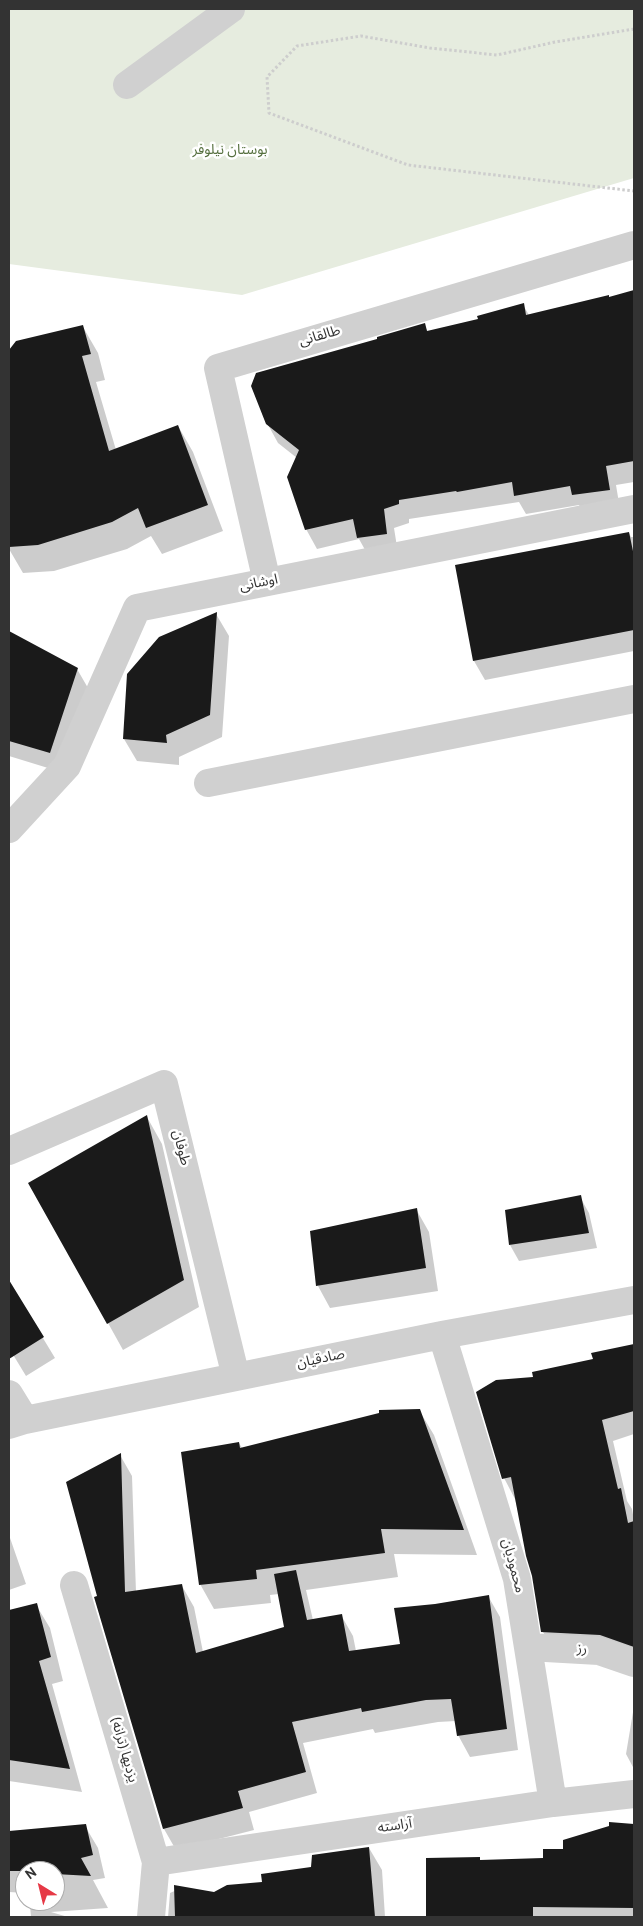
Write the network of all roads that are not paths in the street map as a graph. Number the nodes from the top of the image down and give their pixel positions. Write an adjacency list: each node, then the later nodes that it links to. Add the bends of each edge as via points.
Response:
1 (231, 9): 2 (street)
2 (126, 85)
3 (634, 245): 5 (street, طالقانی, via 218,368)
4 (634, 509): 5 (street, اوشانی)
5 (267, 582): 8 (street, اوشانی, via 137,608 67,766)
6 (634, 700): 7 (street)
7 (208, 782)
8 (9, 829)
9 (9, 1152): 12 (street, طوفان, via 164,1084)
10 (634, 1300): 11 (street, صادقیان)
11 (442, 1335): 12 (street, صادقیان); 16 (street, محمودیان, via 517,1579)
12 (236, 1377): 14 (street, صادقیان)
13 (9, 1394): 14 (street)
14 (17, 1422)
15 (74, 1585): 20 (street, یزدیها (ترانه))
16 (528, 1647): 17 (street, رز, via 598,1651); 19 (street, محمودیان)
17 (634, 1663)
18 (634, 1794): 19 (street, آراسته)
19 (553, 1803): 20 (street, آراسته)
20 (156, 1862): 21 (street, یزدیها (ترانه))
21 (152, 1917)

